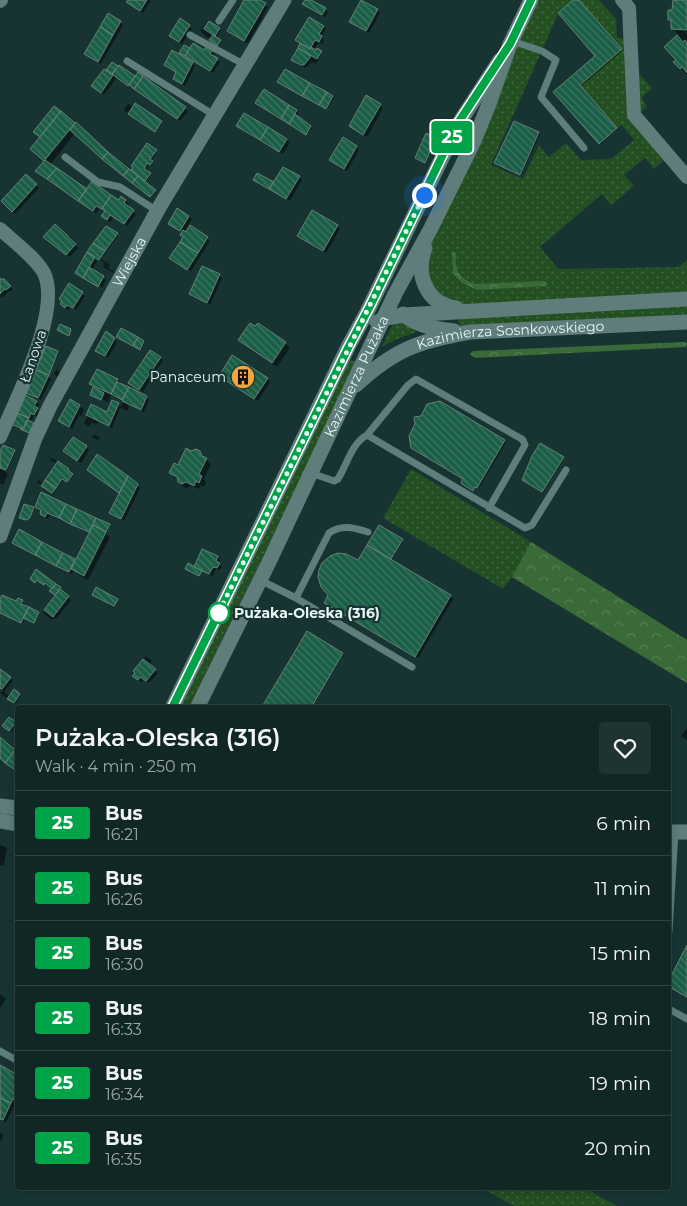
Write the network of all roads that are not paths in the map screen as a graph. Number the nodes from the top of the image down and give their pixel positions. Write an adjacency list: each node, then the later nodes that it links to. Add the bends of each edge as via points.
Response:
1 (233, 0): 5 (lane)
2 (532, 0): 7 (street, Kazimierza Pużaka)
3 (622, 0): 13 (street, via 629,8 634,116)
4 (280, 2): 9 (street, Wiejska)
5 (219, 21)
6 (190, 35): 9 (lane)
7 (511, 43): 11 (lane, via 542,52 556,60 541,97); 15 (street, Kazimierza Pużaka, via 474,141); 17 (street, Kazimierza Pużaka, via 458,123)
8 (127, 62): 10 (lane)
9 (245, 65): 10 (street, Wiejska)
10 (215, 115): 14 (street, Wiejska)
11 (584, 148)
12 (65, 157): 14 (lane, via 98,182 120,187)
13 (687, 176)
14 (157, 212): 33 (street, Wiejska, via 50,406)
15 (431, 228): 18 (street, Kazimierza Pużaka); 20 (street, via 421,263 424,284 442,305)
16 (0, 229): 28 (street, Łanowa, via 38,264 48,285 40,342)
17 (394, 257): 18 (street, via 389,281); 25 (street, Kazimierza Pużaka)
18 (393, 299): 21 (street); 22 (street, Kazimierza Pużaka)
19 (687, 300): 20 (street, Kazimierza Sosnkowskiego)
20 (473, 310): 21 (street, Kazimierza Sosnkowskiego)
21 (403, 315): 22 (street, Kazimierza Sosnkowskiego); 24 (street, via 426,326)
22 (383, 319): 25 (street, Kazimierza Sosnkowskiego, via 366,328); 26 (street, Kazimierza Pużaka)
23 (687, 322): 24 (street, Kazimierza Sosnkowskiego)
24 (470, 332): 26 (street, Kazimierza Sosnkowskiego, via 403,350 376,367)
25 (349, 346): 37 (street, Kazimierza Pużaka)
26 (350, 392): 30 (street, Kazimierza Pużaka)
27 (367, 435): 30 (lane, via 356,445 338,479 334,481); 31 (lane); 31 (lane, via 416,379 520,438 524,445)
28 (0, 437)
29 (566, 470): 31 (lane, via 529,527 522,527)
30 (311, 473): 34 (street, Kazimierza Pużaka)
31 (489, 508)
32 (368, 532): 35 (lane, via 339,527 329,533)
33 (0, 536)
34 (260, 580): 35 (lane); 38 (street, Kazimierza Pużaka)
35 (296, 598): 36 (lane)
36 (412, 667)
37 (173, 705)
38 (198, 705)
39 (0, 806): 40 (street)
40 (15, 808)
41 (0, 821): 42 (street)
42 (15, 824)
43 (677, 832): 44 (lane)
44 (671, 907)
45 (671, 1010): 46 (lane)
46 (687, 1019)
47 (0, 1051): 48 (lane)
48 (15, 1059)

